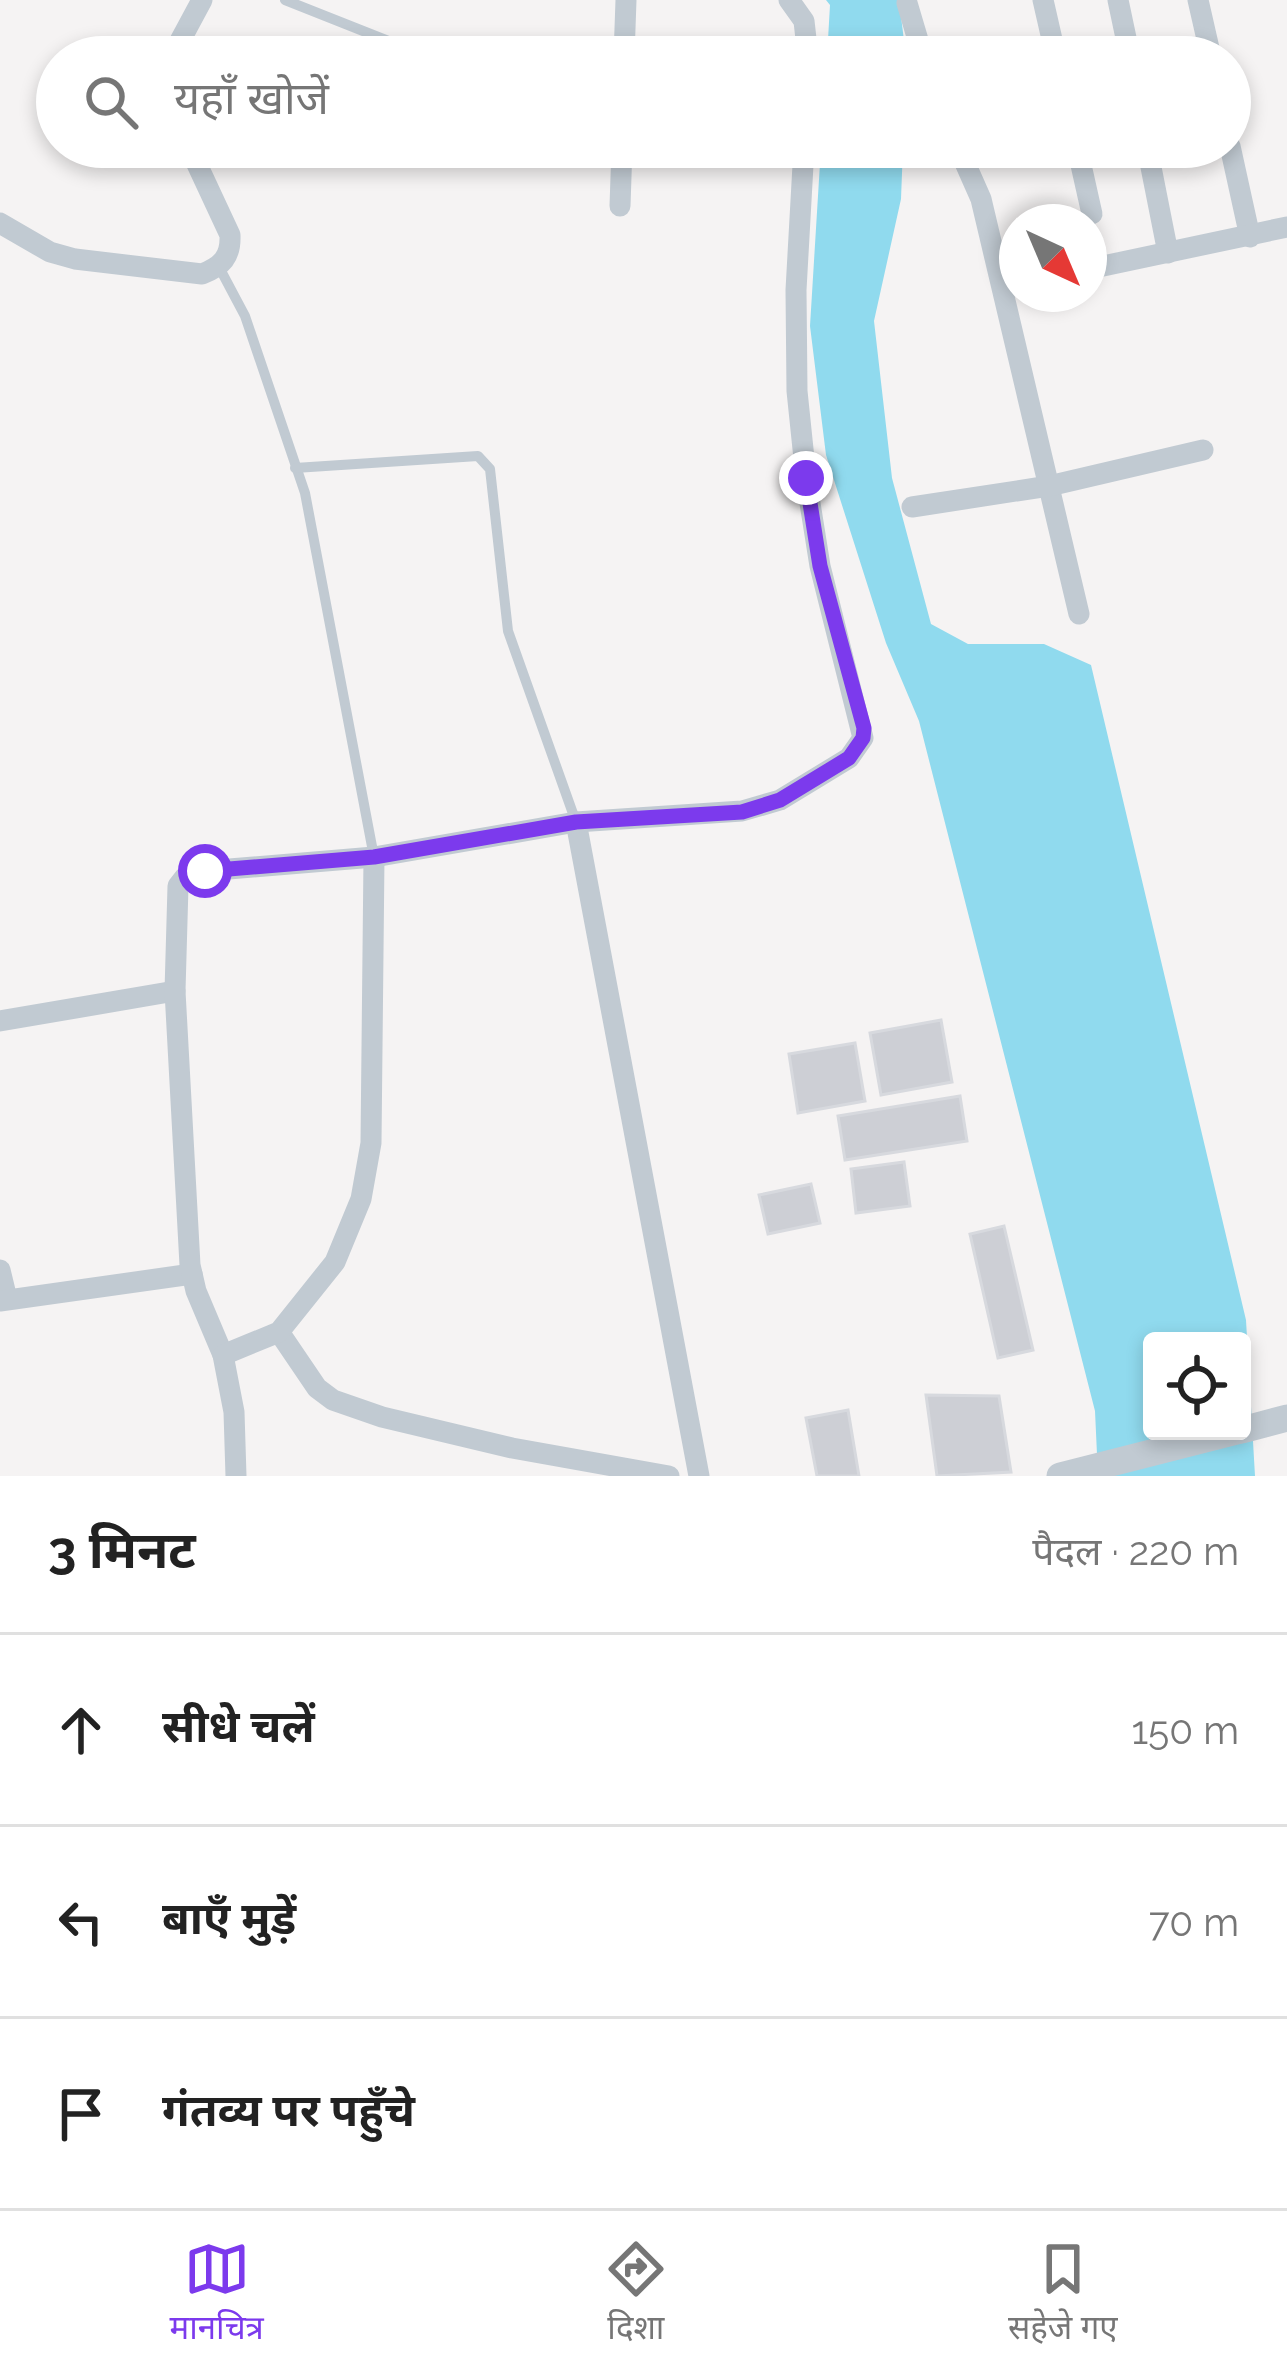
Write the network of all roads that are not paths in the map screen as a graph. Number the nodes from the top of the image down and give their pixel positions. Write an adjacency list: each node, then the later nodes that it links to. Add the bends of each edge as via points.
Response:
1 (202, 0): 9 (street)
2 (285, 0): 10 (lane)
3 (626, 0): 11 (street)
4 (789, 0): 12 (street)
5 (1043, 0): 14 (street)
6 (1118, 0): 15 (street)
7 (1198, 0): 16 (street)
8 (911, 1): 13 (street)
9 (183, 36)
10 (376, 36)
11 (625, 36)
12 (806, 36)
13 (918, 36)
14 (1051, 36)
15 (1126, 36)
16 (1206, 36)
17 (199, 168): 32 (street, via 230,236)
18 (621, 168): 25 (street)
19 (803, 168): 39 (street, via 800,413 820,566 863,738 849,758 780,800 742,812)
20 (967, 168): 30 (street)
21 (1082, 168): 24 (street)
22 (1151, 168): 29 (street)
23 (1235, 168): 28 (street)
24 (1090, 204)
25 (620, 206)
26 (0, 224): 32 (street, via 75,259 202,274)
27 (1287, 227): 28 (street)
28 (1250, 237): 29 (street)
29 (1168, 253): 31 (street)
30 (999, 254)
31 (1107, 265)
32 (219, 267): 35 (lane, via 245,316)
33 (1014, 312): 36 (street)
34 (1203, 449): 36 (street)
35 (295, 468): 39 (lane, via 478,456 490,469 508,631); 40 (lane)
36 (1049, 486): 37 (street); 38 (street)
37 (912, 507)
38 (1079, 614)
39 (576, 822): 40 (street); 53 (street)
40 (374, 857): 41 (street, via 185,877 178,886); 46 (street, via 371,1143 361,1199 335,1262)
41 (176, 992): 42 (street); 44 (street)
42 (0, 1021)
43 (0, 1270): 45 (street)
44 (192, 1274): 45 (street); 47 (street)
45 (3, 1300)
46 (279, 1332): 47 (street); 52 (street, via 333,1400 512,1448)
47 (223, 1355): 51 (street)
48 (1287, 1418): 49 (street)
49 (1251, 1427)
50 (1201, 1440): 54 (street)
51 (236, 1476)
52 (669, 1476)
53 (699, 1476)
54 (1060, 1476)

